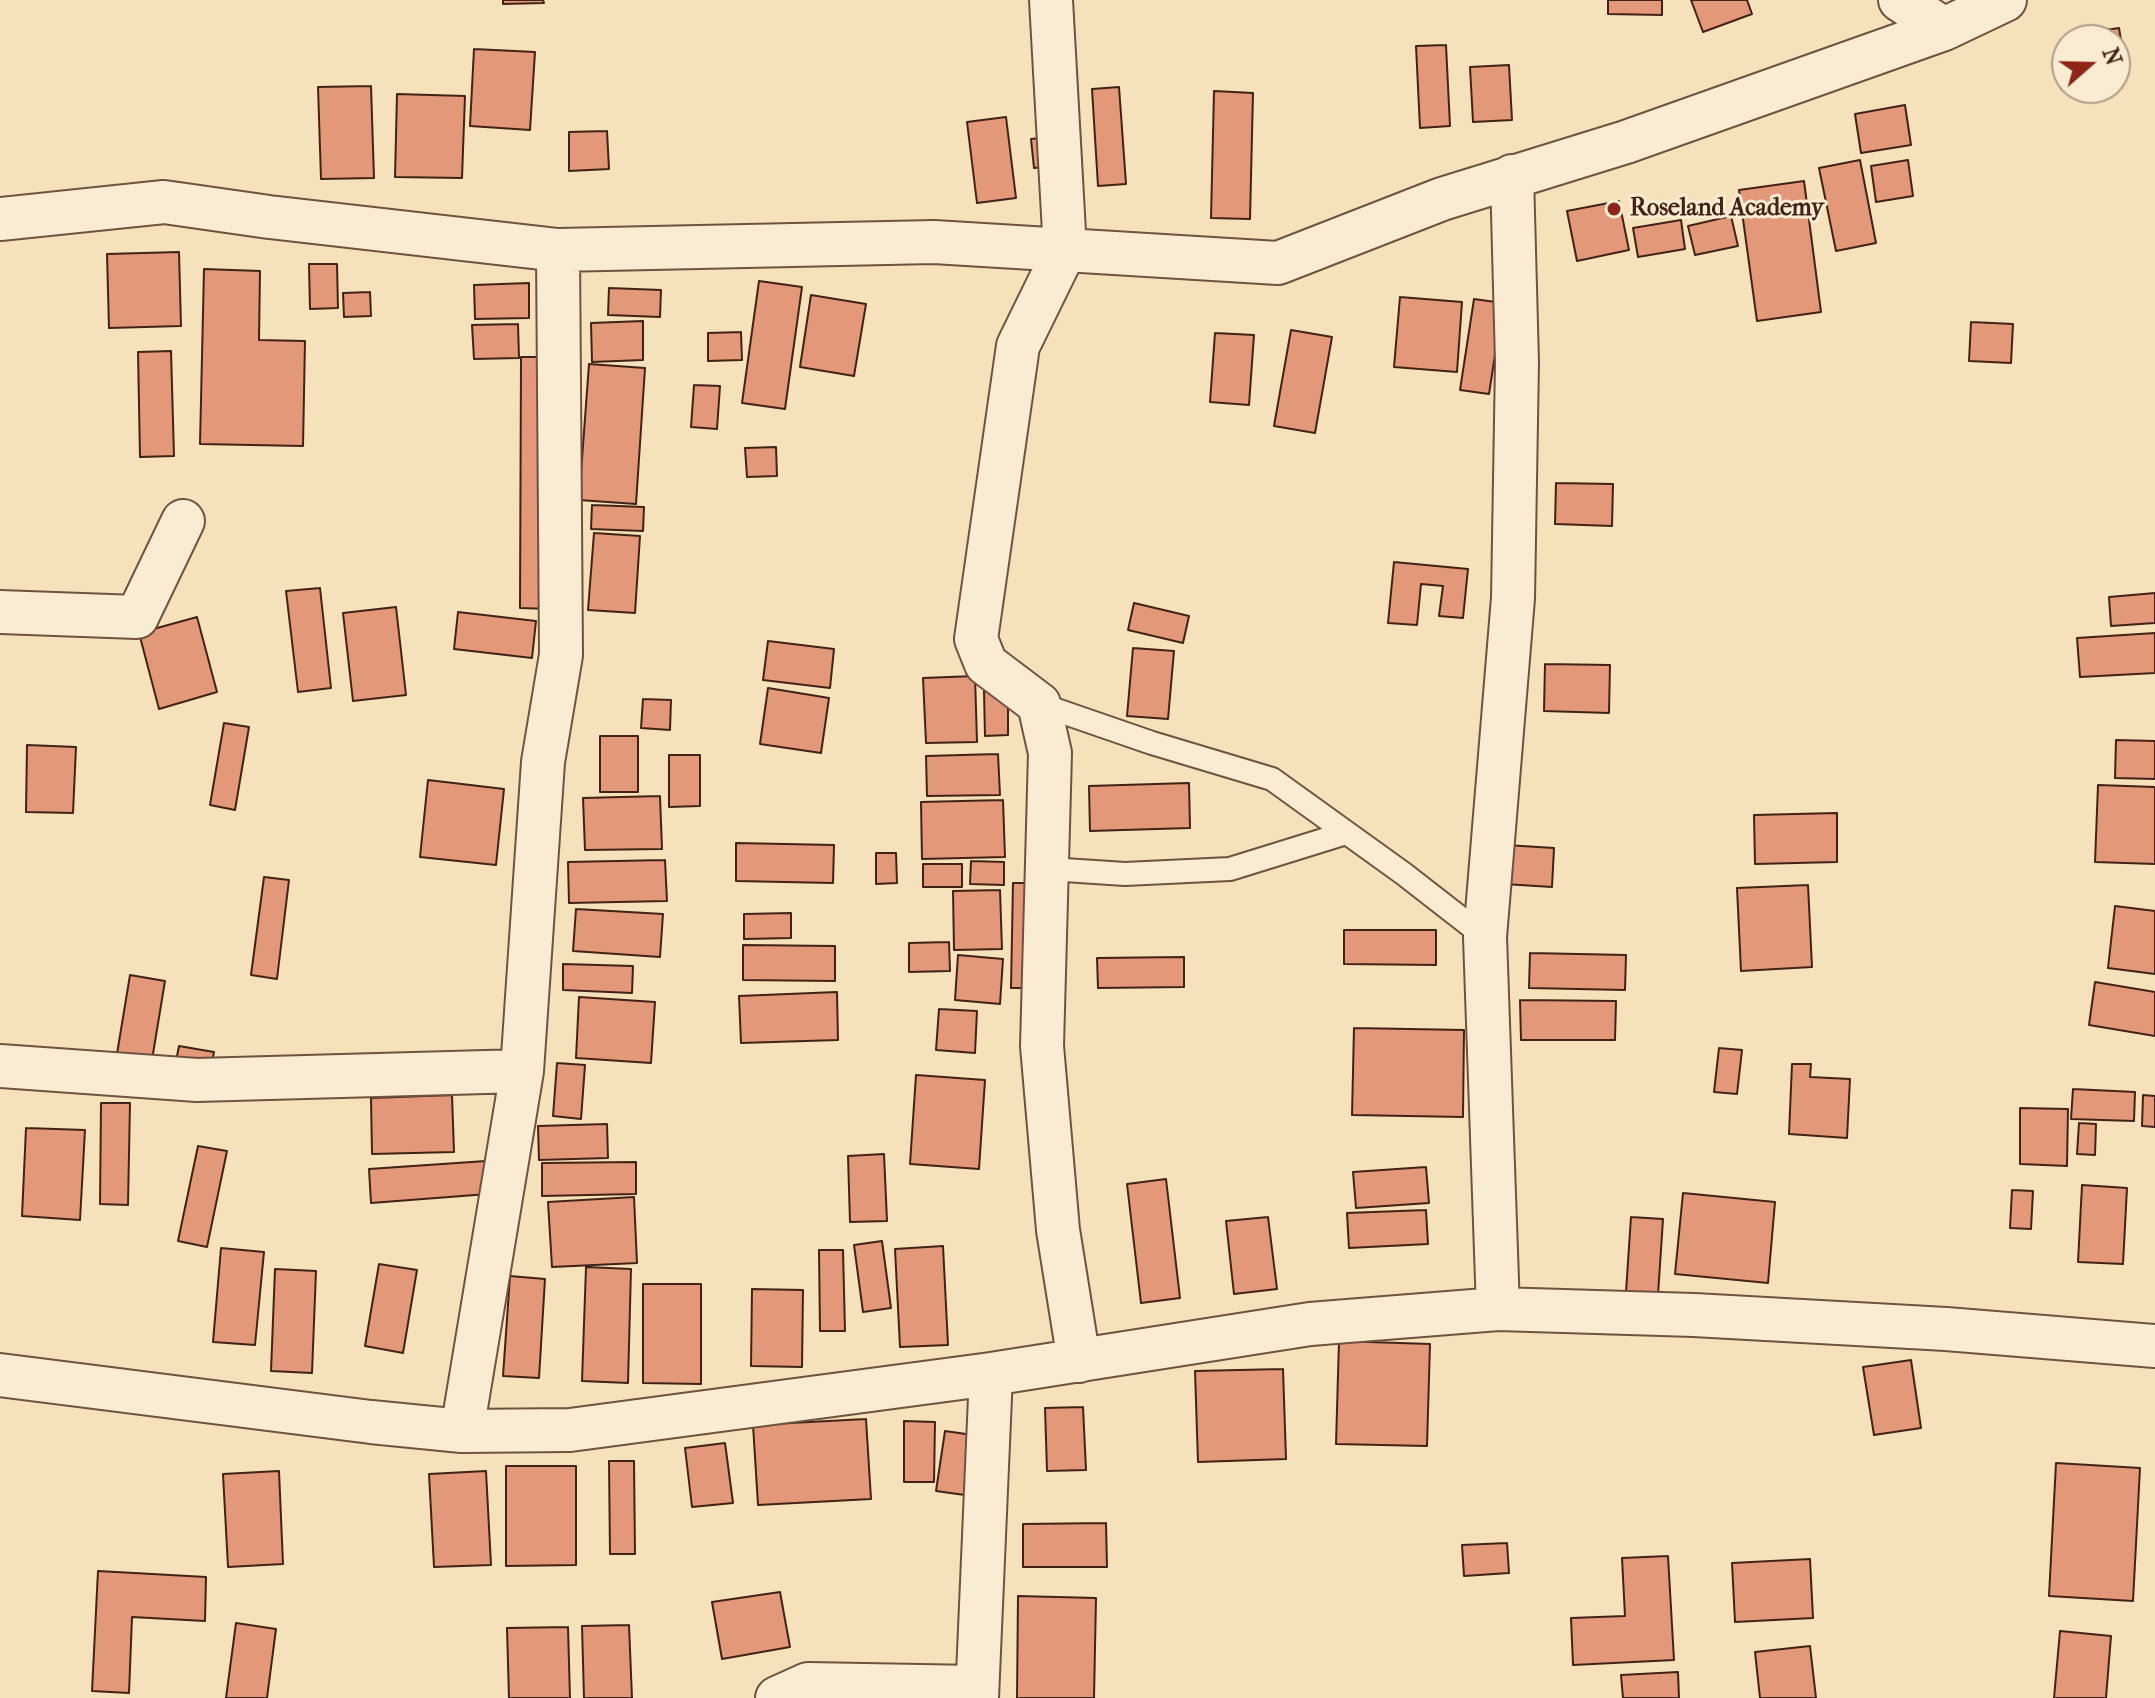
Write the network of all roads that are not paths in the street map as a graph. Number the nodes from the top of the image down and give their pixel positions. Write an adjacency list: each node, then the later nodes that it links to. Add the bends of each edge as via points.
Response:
1 (1051, 0): 8 (street)
2 (1900, 0): 4 (street)
3 (2005, 0): 4 (street)
4 (1944, 29): 5 (street, via 1626,142)
5 (1512, 176): 8 (street, via 1278,263); 14 (street, via 1517,362 1513,598)
6 (0, 219): 7 (street, via 164,202)
7 (558, 250): 8 (street, via 934,242); 16 (street, via 561,655 543,762)
8 (1065, 250): 11 (street, via 1018,346 976,639 986,664)
9 (183, 521): 10 (street, via 137,617)
10 (0, 612)
11 (1039, 704): 12 (lane, via 1272,779); 13 (street, via 1050,753)
12 (1346, 833): 13 (lane, via 1230,869 1125,874); 14 (lane)
13 (1049, 869): 19 (street, via 1042,1046 1058,1230)
14 (1485, 937): 17 (street)
15 (0, 1066): 16 (street, via 197,1080)
16 (522, 1071): 22 (street)
17 (1498, 1309): 18 (street, via 1946,1329); 19 (street, via 1310,1324)
18 (2155, 1346)
19 (1079, 1361): 20 (street)
20 (991, 1374): 22 (street, via 570,1430); 23 (street)
21 (0, 1375): 22 (street)
22 (462, 1431)
23 (977, 1692): 24 (street, via 808,1684)
24 (777, 1698)

